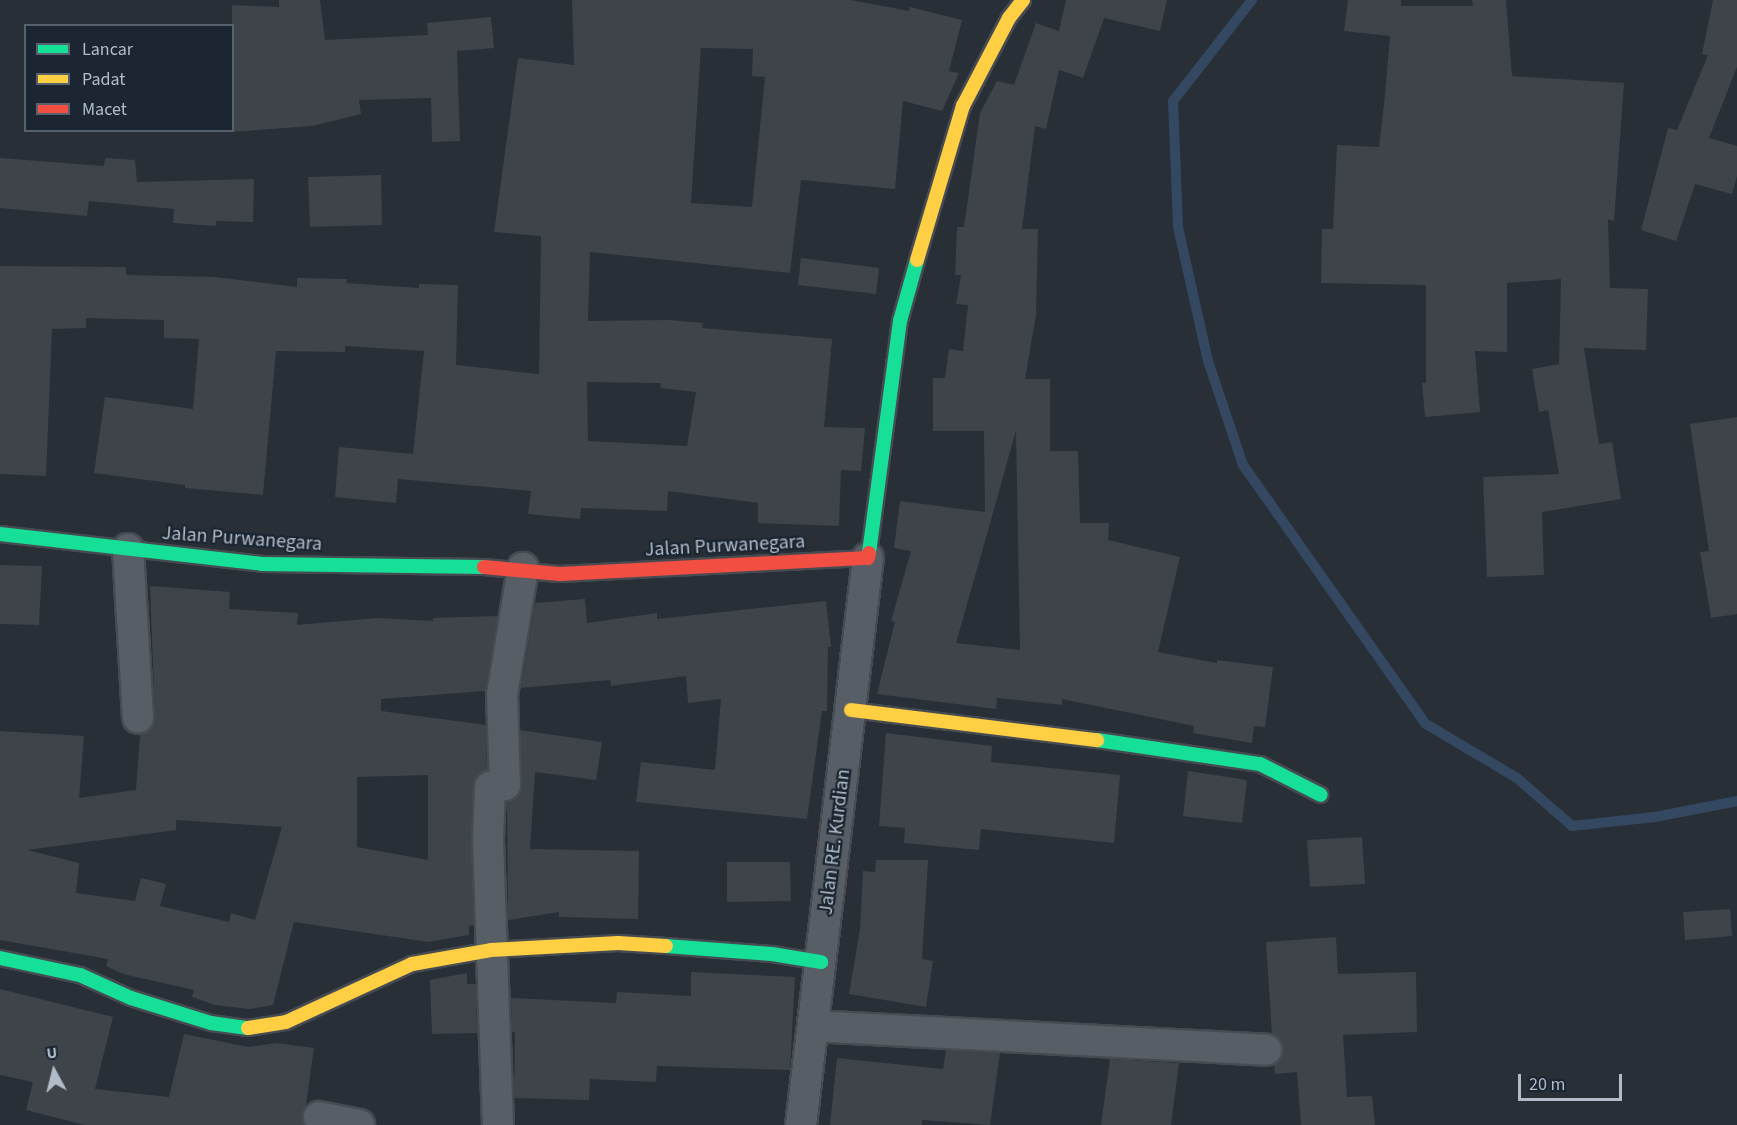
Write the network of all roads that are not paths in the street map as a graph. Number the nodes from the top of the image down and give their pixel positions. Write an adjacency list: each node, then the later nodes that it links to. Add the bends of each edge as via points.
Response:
1 (1023, 0): 4 (street, via 963,106 929,215 900,321)
2 (0, 534): 3 (street, Jalan Purwanegara)
3 (128, 549): 5 (street, Jalan Purwanegara, via 262,564); 7 (street)
4 (868, 558): 5 (street, Jalan Purwanegara, via 560,574); 6 (street, Jalan RE. Kurdian)
5 (523, 568): 9 (street, via 502,695)
6 (851, 710): 8 (street, via 1223,756 1260,764); 11 (street, Jalan RE. Kurdian)
7 (138, 718)
8 (1321, 795)
9 (491, 950): 10 (street, via 412,964 285,1022 250,1028 211,1023 131,998 80,975); 11 (street, via 618,943 772,954); 16 (street)
10 (0, 958)
11 (821, 962): 12 (street, Jalan RE. Kurdian)
12 (813, 1026): 13 (street); 17 (street, Jalan RE. Kurdian)
13 (1266, 1050)
14 (320, 1117): 15 (street)
15 (359, 1125)
16 (498, 1125)
17 (801, 1125)

